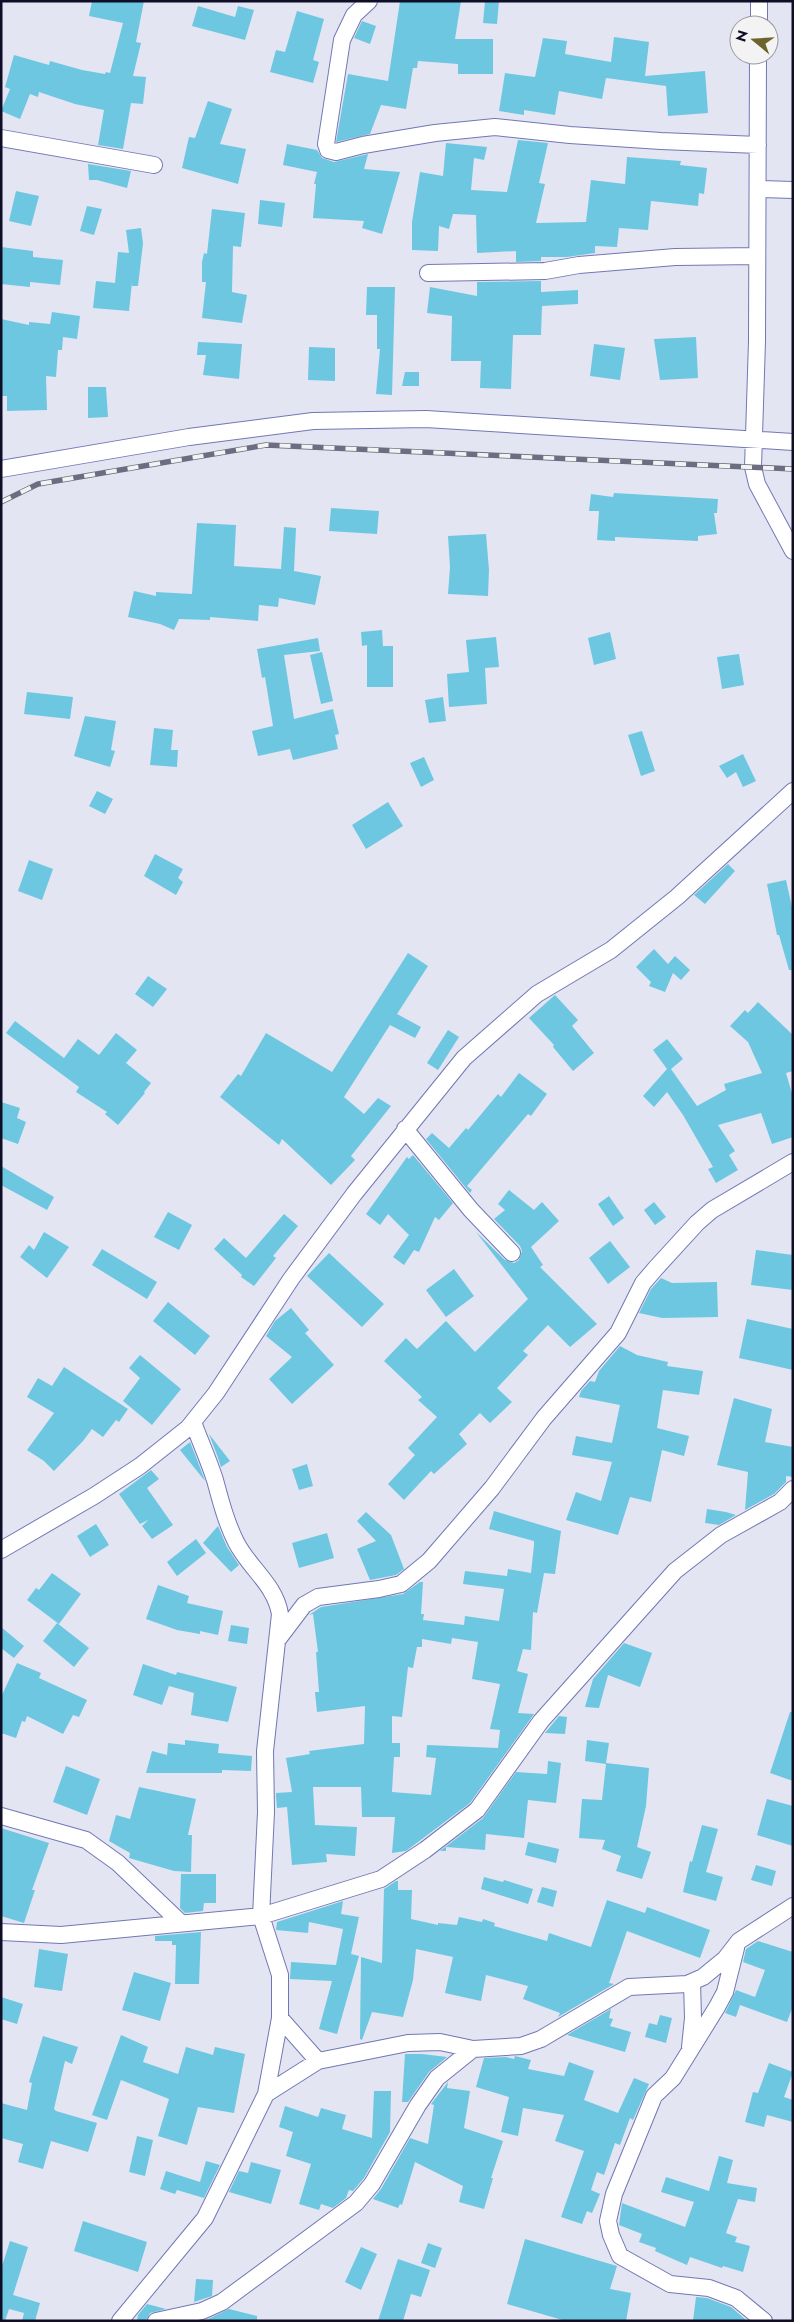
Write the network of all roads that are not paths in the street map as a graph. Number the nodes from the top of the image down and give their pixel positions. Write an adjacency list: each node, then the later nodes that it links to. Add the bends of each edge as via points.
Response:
1 (369, 1): 6 (street, via 354,15 342,40 326,144 328,150 336,152 380,142 495,127 661,141)
2 (759, 1): 3 (street)
3 (759, 15)
4 (758, 65): 6 (street)
5 (1, 138): 7 (street)
6 (758, 145): 8 (street)
7 (154, 165)
8 (758, 189): 9 (street); 10 (street)
9 (793, 190)
10 (757, 256): 11 (street, via 675,257 546,271); 12 (street)
11 (428, 273)
12 (754, 440): 13 (street); 14 (street, via 426,419 322,420 189,437); 15 (street, via 753,467 757,484)
13 (793, 442)
14 (1, 469)
15 (793, 551)
16 (793, 791): 17 (street, via 677,897 611,950 537,994 464,1058)
17 (405, 1129): 19 (street, via 471,1210); 20 (street, via 291,1279 216,1393)
18 (793, 1162): 23 (street, via 712,1210 654,1268 618,1333 544,1418 492,1488 429,1561 401,1584 318,1597 304,1605)
19 (512, 1253)
20 (192, 1422): 22 (street, via 152,1458); 23 (street, via 237,1545 278,1602)
21 (793, 1489): 26 (street, via 780,1502 721,1535 675,1571 541,1721 477,1810 380,1879)
22 (1, 1550)
23 (279, 1638): 26 (street, via 273,1665 265,1751)
24 (1, 1816): 27 (street, via 86,1840 118,1863)
25 (793, 1906): 29 (street)
26 (261, 1916): 27 (street); 31 (street, via 280,1975)
27 (181, 1923): 28 (street, via 61,1935)
28 (1, 1932)
29 (737, 1944): 30 (street, via 725,1959); 33 (street, via 724,1992)
30 (692, 1982): 32 (street, via 629,1987 541,2039 521,2046); 33 (street)
31 (280, 2018): 34 (street); 35 (street)
32 (473, 2049): 34 (street, via 440,2042 408,2043); 37 (street, via 437,2078 372,2184 356,2203 222,2302 202,2311)
33 (690, 2049): 38 (street, via 673,2078 654,2096 648,2108 609,2211 611,2235 620,2256 653,2275 670,2284 709,2288 736,2298)
34 (318, 2061): 35 (street)
35 (266, 2094): 36 (street, via 205,2218)
36 (120, 2321)
37 (156, 2321)
38 (764, 2321)

